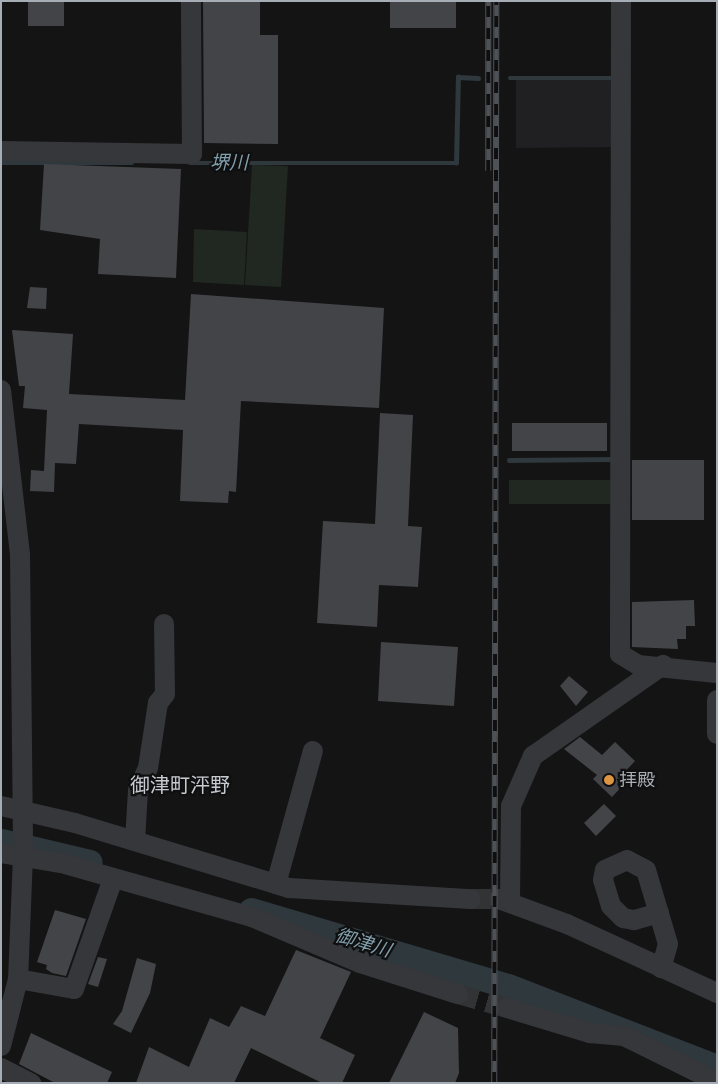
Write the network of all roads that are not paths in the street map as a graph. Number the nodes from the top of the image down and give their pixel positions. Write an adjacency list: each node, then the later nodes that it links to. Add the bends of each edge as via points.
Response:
1 (191, 1): 3 (street, via 192,154)
2 (621, 1): 6 (street, via 620,654 638,665)
3 (1, 151)
4 (1, 390): 12 (street, via 20,555)
5 (164, 624): 13 (street, via 165,694 158,703 148,768 138,790)
6 (663, 665): 7 (street); 20 (street, via 533,756 512,806 505,899)
7 (717, 673)
8 (717, 700): 9 (street)
9 (717, 734)
10 (313, 751): 17 (street)
11 (1, 806): 12 (street)
12 (23, 810): 13 (street); 15 (street)
13 (135, 842): 17 (street)
14 (1, 853): 15 (street)
15 (23, 854): 16 (street); 21 (street)
16 (113, 879): 21 (street, via 74,989); 23 (street, via 252,918 360,963)
17 (276, 884): 18 (street)
18 (471, 899)
19 (658, 913): 20 (street, via 668,944)
20 (661, 968): 22 (street)
21 (18, 980): 25 (street)
22 (717, 993)
23 (458, 994)
24 (508, 1008): 27 (street, via 590,1033 624,1036)
25 (1, 1046)
26 (1, 1068): 28 (street)
27 (717, 1082)
28 (31, 1083)

